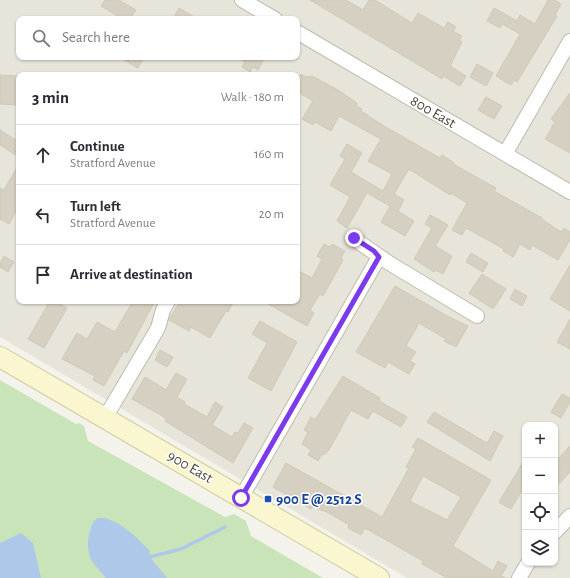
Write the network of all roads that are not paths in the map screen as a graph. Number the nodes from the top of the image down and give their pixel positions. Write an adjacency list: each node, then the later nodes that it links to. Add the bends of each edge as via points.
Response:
1 (242, 0): 2 (street)
2 (269, 16)
3 (300, 34): 5 (street, 800 East)
4 (570, 41): 5 (street)
5 (505, 154): 6 (street, 800 East)
6 (570, 192)
7 (354, 238): 8 (street)
8 (379, 257): 10 (street); 13 (street)
9 (166, 304): 12 (street, via 158,328)
10 (477, 316)
11 (0, 357): 12 (street, 900 East)
12 (105, 418): 13 (street, 900 East)
13 (241, 498): 17 (street, 900 East)
14 (570, 516): 15 (street)
15 (557, 530)
16 (526, 566): 18 (street)
17 (379, 578)
18 (519, 578)

